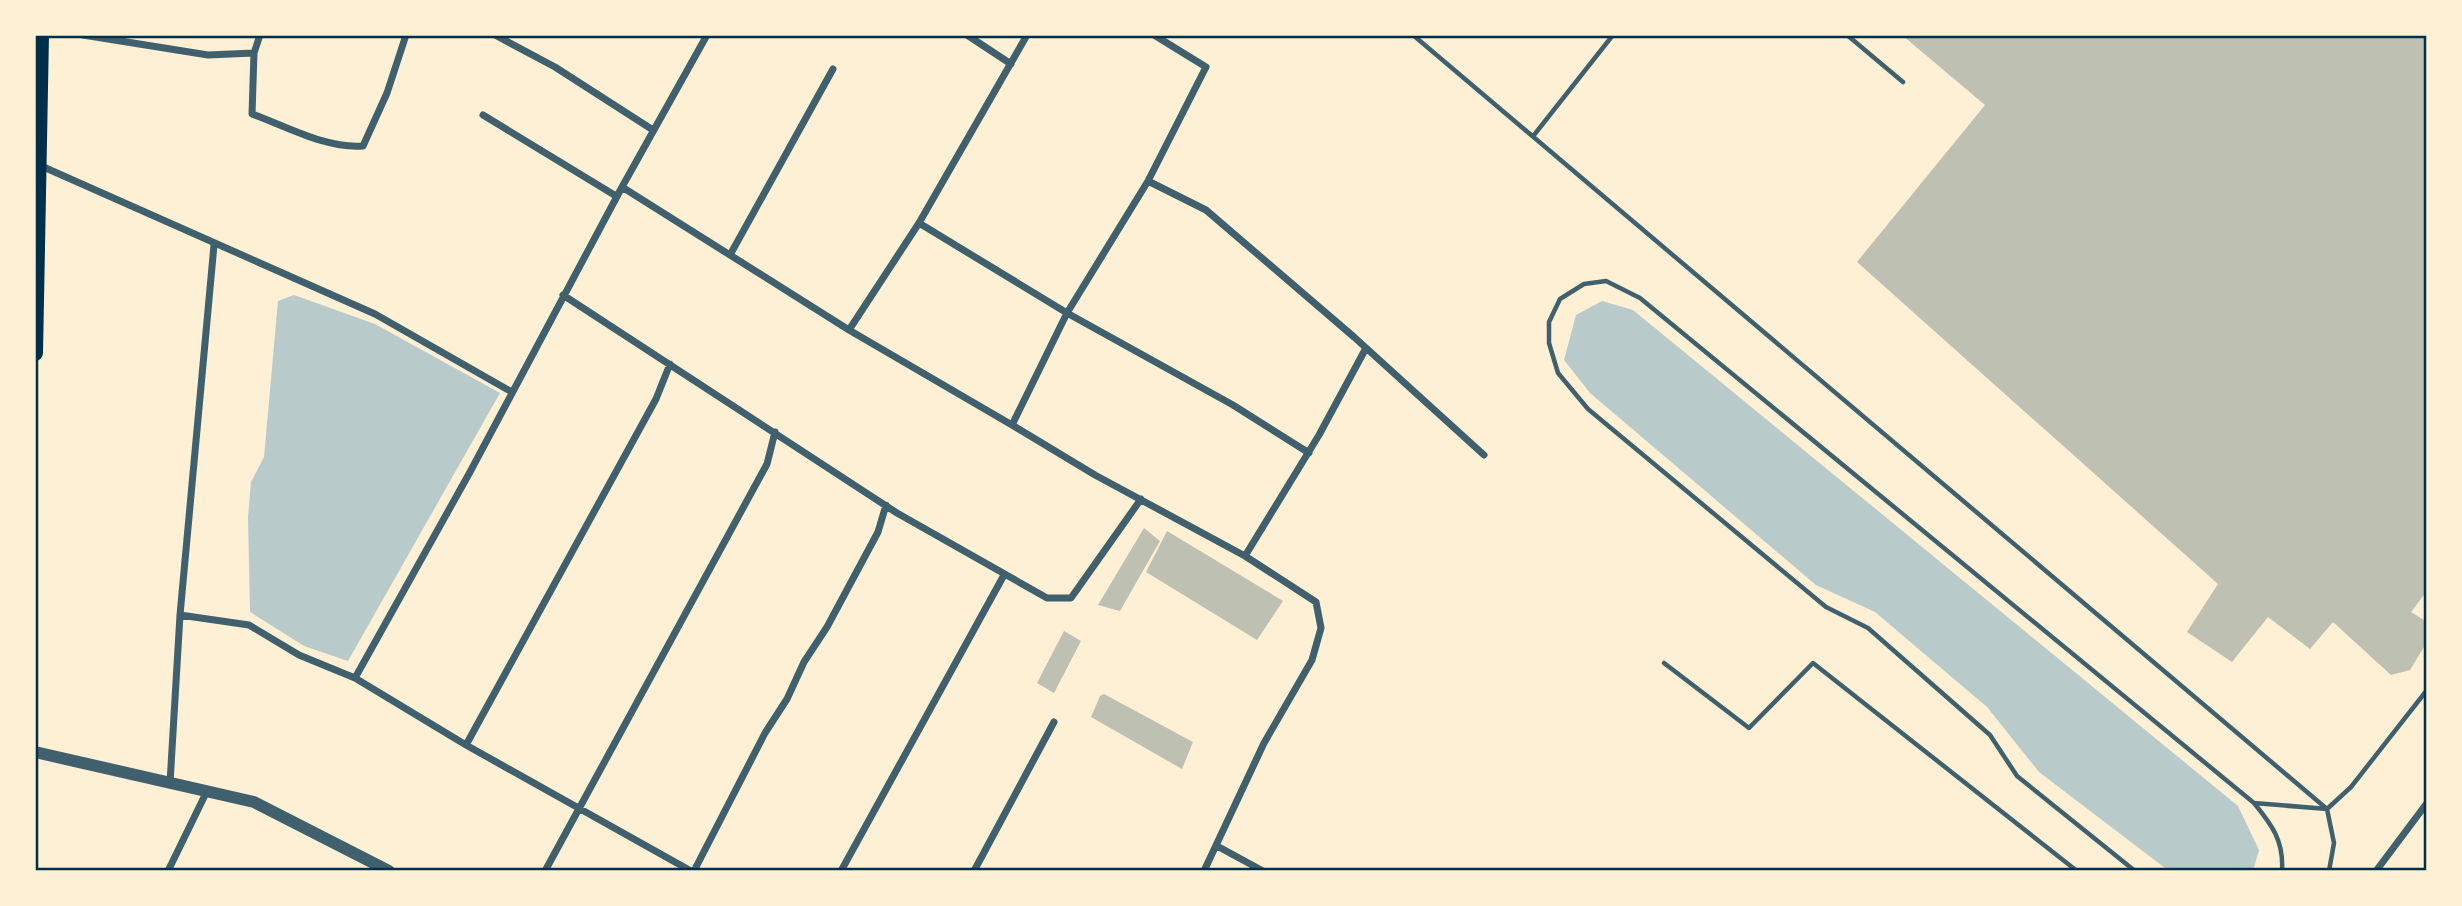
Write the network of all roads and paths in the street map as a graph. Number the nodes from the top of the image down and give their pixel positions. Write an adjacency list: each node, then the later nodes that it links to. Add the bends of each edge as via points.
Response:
1 (41, 35): 20 (main road)
2 (83, 35): 13 (street, via 208,55)
3 (260, 35): 13 (street)
4 (406, 35): 13 (street, via 363,146 334,143 252,114)
5 (495, 35): 18 (street)
6 (706, 35): 18 (street)
7 (967, 35): 14 (street)
8 (1027, 35): 14 (street)
9 (1154, 35): 21 (street, via 1206,67)
10 (1413, 35): 19 (lane)
11 (1614, 35): 19 (lane)
12 (1847, 35): 16 (lane)
13 (254, 54)
14 (1012, 64): 24 (street)
15 (833, 69): 26 (street)
16 (1903, 82)
17 (483, 115): 23 (street)
18 (653, 130): 22 (street)
19 (1534, 135): 54 (lane)
20 (37, 164): 25 (street); 31 (main road)
21 (1148, 181): 28 (street); 30 (street, via 1206,210)
22 (622, 187): 23 (street); 26 (street)
23 (616, 197): 27 (street)
24 (919, 223): 28 (street); 29 (street)
25 (214, 245): 33 (street, via 375,314); 42 (street)
26 (730, 255): 29 (street)
27 (563, 295): 32 (street); 33 (street)
28 (1067, 313): 34 (street); 36 (street)
29 (849, 330): 34 (street)
30 (1367, 348): 36 (street); 37 (street)
31 (35, 353)
32 (670, 364): 35 (street); 47 (street, via 656,399)
33 (510, 391): 44 (street)
34 (1012, 425): 38 (street)
35 (775, 432): 39 (street); 53 (street, via 767,464)
36 (1309, 453): 40 (street)
37 (1485, 455)
38 (1141, 499): 40 (street); 41 (street, via 1071,598 1047,598)
39 (886, 505): 41 (street); 59 (street, via 878,532)
40 (1245, 556): 55 (street, via 1316,602 1321,628 1312,660 1264,743)
41 (1004, 575): 60 (street)
42 (180, 615): 44 (street, via 249,625 299,655); 49 (street)
43 (1664, 663): 64 (lane, via 1749,728 1813,663)
44 (355, 678): 47 (street)
45 (2427, 690): 54 (lane, via 2351,787)
46 (1054, 722): 61 (street)
47 (466, 745): 53 (street)
48 (35, 752): 49 (street)
49 (170, 783): 50 (street)
50 (207, 791): 56 (street); 57 (street, via 254,802)
51 (2253, 803): 54 (lane); 65 (lane, via 1640,298 1606,281 1584,284 1560,299 1549,322 1549,343 1558,373 1588,409 1826,607 1868,628 1990,735 2017,776); 66 (lane, via 2276,829 2283,850)
52 (2427, 803): 68 (street)
53 (580, 809): 58 (street); 59 (street)
54 (2327, 809): 67 (lane, via 2334,843)
55 (1217, 846): 62 (street); 63 (street)
56 (168, 871)
57 (389, 871)
58 (545, 871)
59 (693, 871)
60 (841, 871)
61 (974, 871)
62 (1204, 871)
63 (1263, 871)
64 (2077, 871)
65 (2135, 871)
66 (2282, 871)
67 (2329, 871)
68 (2376, 871)

